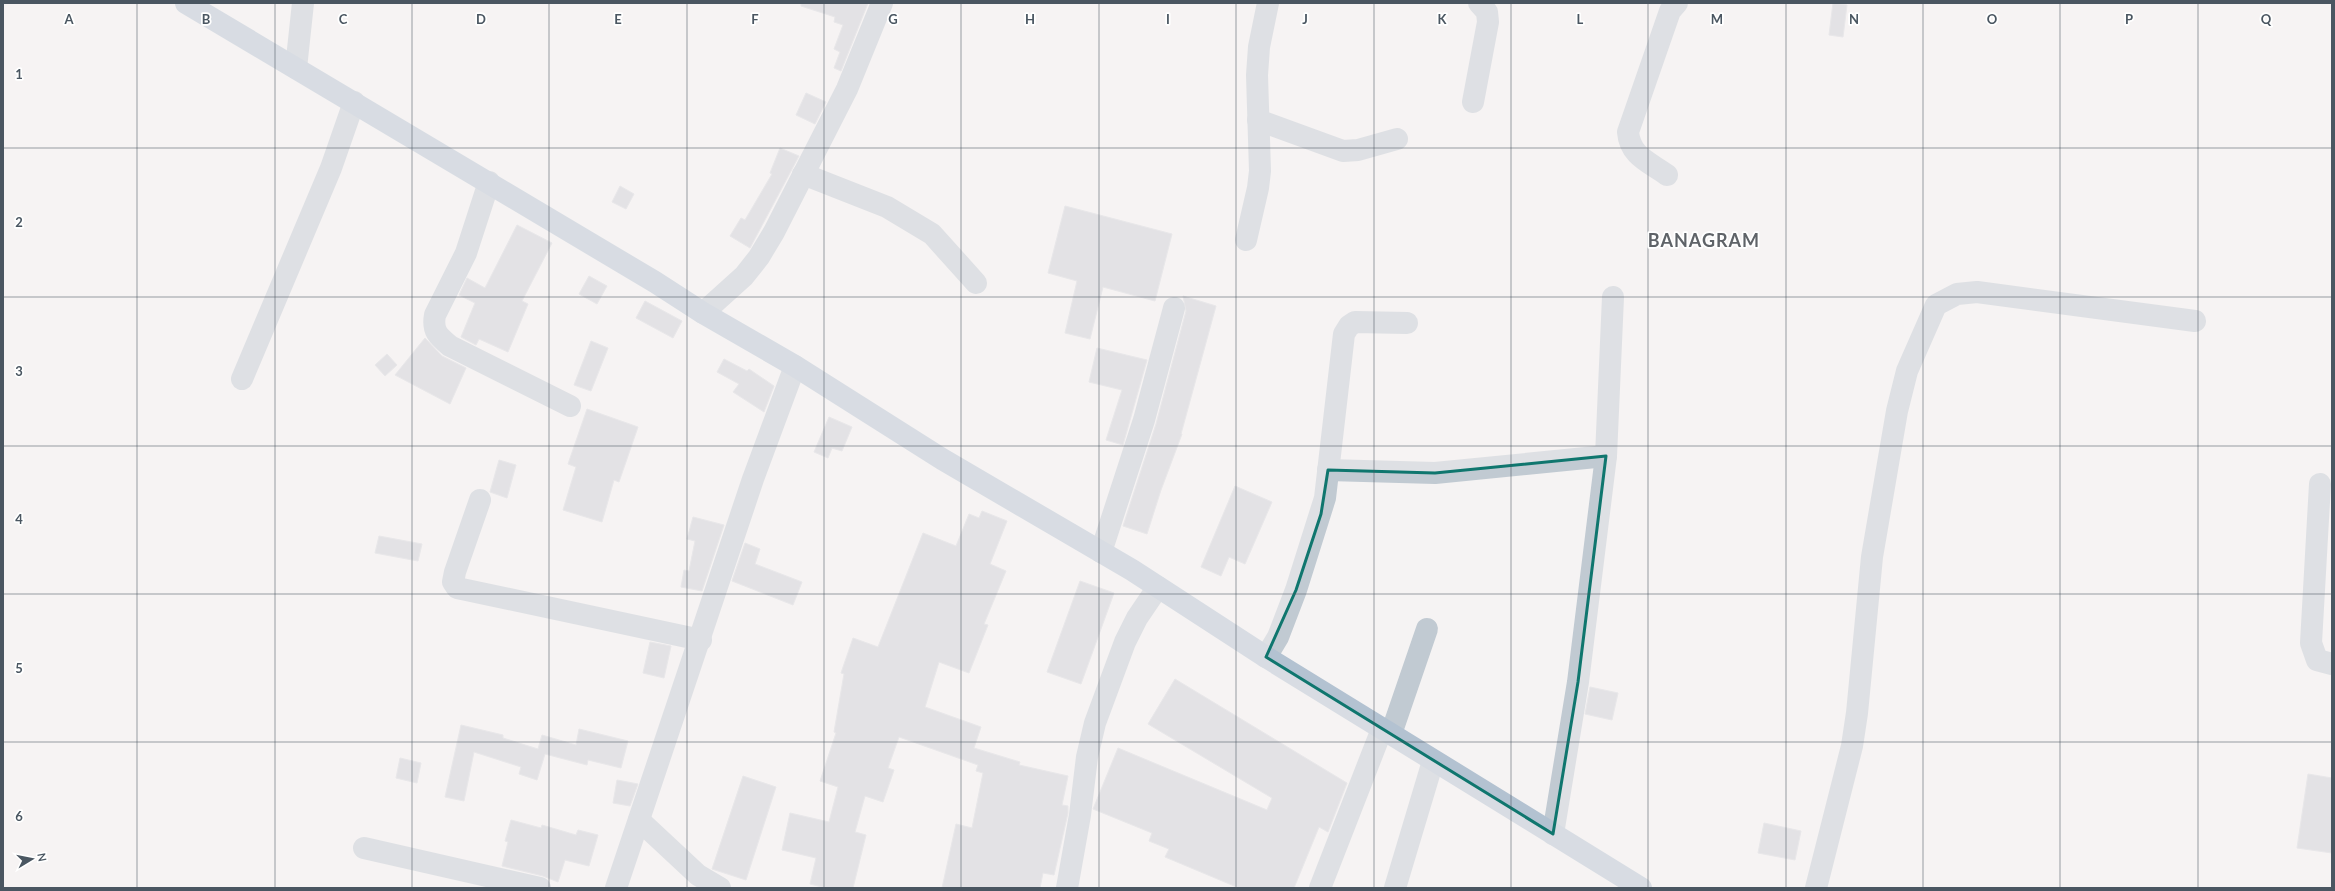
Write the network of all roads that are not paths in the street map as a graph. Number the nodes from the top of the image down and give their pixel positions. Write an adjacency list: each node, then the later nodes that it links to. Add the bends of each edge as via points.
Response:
1 (186, 3): 7 (main road)
2 (303, 3): 7 (street)
3 (882, 3): 12 (street, via 847,89)
4 (1268, 3): 10 (street, via 1259,47)
5 (1479, 3): 9 (street, via 1488,12 1488,22)
6 (1677, 3): 13 (street, via 1670,11 1628,132 1629,143 1635,153)
7 (296, 68): 8 (main road)
8 (354, 102): 14 (main road); 23 (street, via 331,168)
9 (1473, 102)
10 (1258, 120): 11 (street, via 1343,151 1358,150); 15 (street, via 1260,171)
11 (1397, 139)
12 (803, 174): 16 (street, via 888,207 926,230 943,245); 19 (street, via 759,257 744,276)
13 (1667, 175)
14 (489, 182): 19 (main road); 24 (street, via 466,253 435,315 433,325 437,335 450,346)
15 (1246, 240)
16 (976, 283)
17 (1613, 297): 25 (street)
18 (1174, 308): 29 (street, via 1144,420)
19 (703, 313): 22 (main road)
20 (2196, 321): 47 (street, via 1977,292 1957,294 1936,305 1907,371 1897,411 1872,557 1852,746)
21 (1407, 323): 26 (street, via 1355,322 1344,334)
22 (795, 366): 29 (main road, via 942,459); 32 (street, via 753,479)
23 (242, 379)
24 (570, 406)
25 (1606, 456): 26 (street, via 1436,473); 38 (street, via 1577,689)
26 (1328, 470): 33 (street, via 1321,514 1296,590 1278,637)
27 (2320, 484): 34 (street, via 2311,643 2317,660)
28 (480, 500): 32 (street, via 455,572 454,582 457,588)
29 (1101, 552): 30 (main road)
30 (1158, 587): 33 (main road); 43 (street, via 1137,618 1125,642 1095,723 1087,757)
31 (1427, 629): 35 (street)
32 (701, 640): 37 (street)
33 (1266, 657): 35 (main road)
34 (2332, 664)
35 (1387, 731): 36 (main road); 44 (street)
36 (1433, 761): 38 (main road); 45 (street)
37 (639, 820): 41 (street); 42 (street, via 698,875)
38 (1553, 834): 46 (main road)
39 (364, 848): 40 (street)
40 (540, 888)
41 (616, 888)
42 (720, 888)
43 (1067, 888)
44 (1320, 888)
45 (1395, 888)
46 (1641, 888)
47 (1816, 888)

